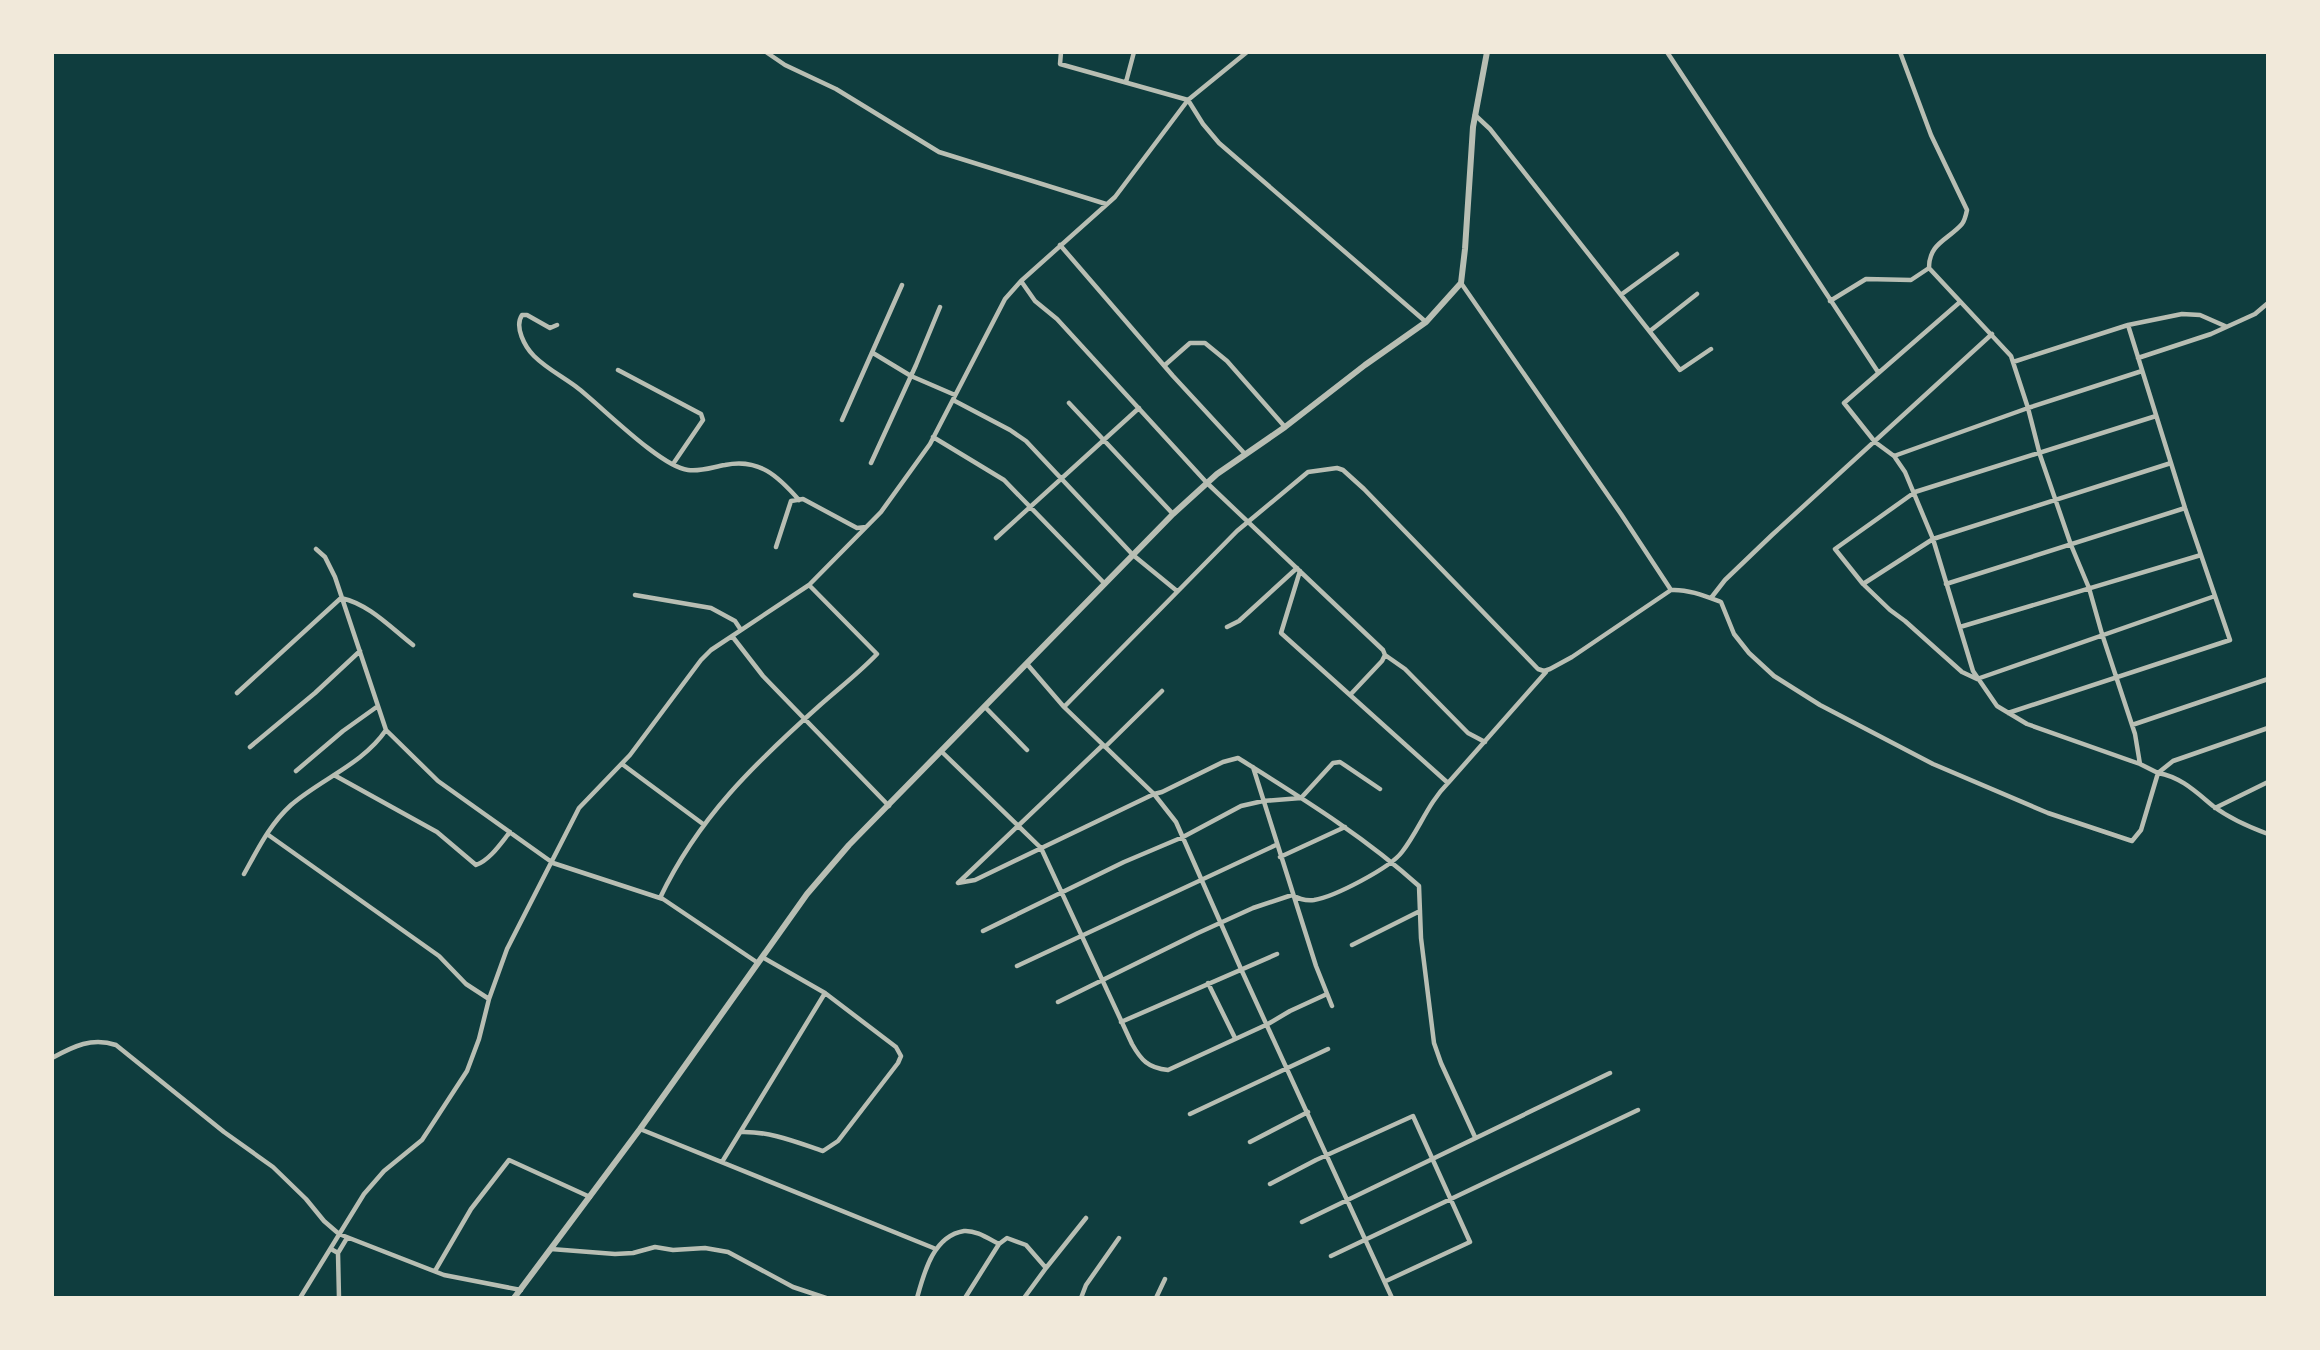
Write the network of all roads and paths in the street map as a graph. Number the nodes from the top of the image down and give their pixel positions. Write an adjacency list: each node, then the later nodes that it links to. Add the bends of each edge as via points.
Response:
1 (766, 52): 12 (street, via 939,152)
2 (1061, 52): 9 (street, via 1060,64)
3 (1129, 52): 8 (street)
4 (1247, 52): 10 (street)
5 (1487, 52): 11 (street)
6 (1666, 52): 21 (street)
7 (1900, 52): 15 (street, via 1931,135 1967,210 1963,223 1936,244)
8 (1133, 56): 9 (street)
9 (1126, 82): 10 (street)
10 (1188, 100): 12 (street); 25 (street, via 1219,143)
11 (1475, 115): 17 (street); 19 (street)
12 (1106, 204): 13 (street)
13 (1060, 245): 16 (street); 35 (street)
14 (1677, 254): 19 (street)
15 (1929, 268): 21 (street, via 1911,280 1866,279); 22 (street)
16 (1021, 281): 40 (street, via 1005,299); 42 (street, via 1035,301 1057,319)
17 (1461, 284): 25 (street); 79 (street)
18 (902, 285): 32 (street)
19 (1622, 294): 29 (street)
20 (1697, 294): 29 (street)
21 (1830, 301): 38 (street)
22 (1960, 302): 30 (street); 38 (street)
23 (2268, 303): 28 (street, via 2254,314)
24 (940, 307): 39 (street)
25 (1426, 322): 46 (street)
26 (557, 325): 55 (street, via 550,328 527,315 519,319 520,332 535,357)
27 (2128, 326): 28 (street, via 2182,314 2200,315); 33 (street); 34 (street)
28 (2225, 326): 33 (street, via 2196,340)
29 (1650, 331): 31 (street, via 1680,370)
30 (1992, 334): 34 (street); 49 (street)
31 (1711, 348)
32 (873, 353): 39 (street); 45 (street)
33 (2138, 358): 37 (street)
34 (2013, 362): 43 (street)
35 (1164, 365): 46 (street, via 1190,343 1205,343 1227,361); 50 (street)
36 (618, 369): 55 (street, via 701,414 703,420)
37 (2142, 371): 43 (street); 44 (street)
38 (1878, 372): 49 (street, via 1844,403)
39 (911, 376): 40 (street); 53 (street)
40 (954, 398): 47 (street); 56 (street, via 1026,441)
41 (1069, 403): 48 (street)
42 (1139, 408): 48 (street); 57 (street)
43 (2028, 408): 51 (street); 52 (street)
44 (2156, 416): 51 (street); 54 (street)
45 (842, 420)
46 (1285, 427): 50 (street)
47 (933, 437): 61 (street, via 1004,480); 65 (street, via 881,512)
48 (1103, 441): 56 (street); 63 (street)
49 (1875, 442): 52 (street); 84 (street, via 1725,580)
50 (1245, 454): 57 (street)
51 (2040, 454): 58 (street); 59 (street)
52 (1894, 456): 58 (street)
53 (871, 463)
54 (2171, 463): 59 (street); 62 (street)
55 (674, 464): 60 (street, via 687,470 731,464 765,468)
56 (1060, 478): 61 (street); 71 (street)
57 (1207, 483): 63 (street); 64 (street)
58 (1914, 492): 67 (street); 75 (street, via 1835,549)
59 (2056, 499): 67 (street); 68 (street)
60 (799, 500): 65 (street, via 857,528); 69 (street, via 791,501)
61 (1030, 506): 66 (street); 74 (street)
62 (2185, 508): 68 (street); 72 (street)
63 (1173, 514): 71 (street)
64 (1248, 521): 73 (street); 80 (street); 94 (street, via 1308,472 1343,470 1538,669)
65 (866, 527): 77 (street)
66 (996, 538)
67 (1933, 539): 75 (street); 76 (street)
68 (2071, 545): 76 (street); 78 (street)
69 (776, 547)
70 (316, 549): 83 (street, via 331,567)
71 (1133, 555): 74 (street); 80 (street)
72 (2201, 555): 78 (street); 82 (street)
73 (1298, 569): 85 (street); 92 (street); 100 (street, via 1281,633)
74 (1105, 584): 93 (street)
75 (1863, 584): 95 (street, via 1962,672)
76 (1946, 584): 86 (street)
77 (809, 585): 87 (street); 105 (street, via 877,654)
78 (2089, 588): 86 (street); 88 (street)
79 (1671, 590): 84 (street); 94 (street)
80 (1177, 591): 103 (street)
81 (635, 595): 87 (street, via 711,608 735,621)
82 (2215, 596): 88 (street); 96 (street, via 2230,640)
83 (341, 598): 90 (street, via 367,609); 91 (street); 99 (street)
84 (1711, 598): 118 (street, via 1721,602 1734,634 1749,654 1783,682 1933,764 2048,813 2132,841 2141,830)
85 (1227, 627)
86 (1960, 627): 95 (street)
87 (741, 630): 89 (street)
88 (2102, 634): 95 (street); 96 (street)
89 (732, 636): 105 (street); 114 (street, via 701,660)
90 (413, 645)
91 (360, 651): 101 (street); 111 (street)
92 (1384, 655): 100 (street); 109 (street, via 1405,669 1468,733)
93 (1027, 664): 102 (street); 103 (street)
94 (1547, 670): 109 (street)
95 (1977, 679): 104 (street, via 1997,706)
96 (2117, 679): 104 (street); 106 (street)
97 (2268, 679): 106 (street)
98 (1162, 691): 110 (street)
99 (237, 693)
100 (1350, 695): 121 (street)
101 (378, 706): 108 (street); 117 (street)
102 (985, 707): 112 (street); 113 (street)
103 (1064, 707): 110 (street)
104 (2008, 713): 115 (street, via 2027,724)
105 (804, 719): 126 (street); 128 (street)
106 (2132, 725): 115 (street)
107 (2268, 728): 118 (street, via 2173,761)
108 (386, 730): 119 (street, via 363,755); 131 (street, via 438,781)
109 (1485, 742): 121 (street)
110 (1104, 746): 123 (street); 129 (street)
111 (250, 747)
112 (1027, 750)
113 (942, 752): 126 (street); 129 (street)
114 (622, 764): 128 (street); 139 (street, via 579,808)
115 (2140, 765): 118 (street)
116 (1253, 767): 123 (street, via 1238,758); 124 (street); 125 (street)
117 (296, 771)
118 (2158, 773): 127 (street, via 2171,775)
119 (334, 775): 131 (street, via 437,832 476,864 489,857); 132 (street, via 293,803)
120 (2268, 782): 127 (street)
121 (1448, 783): 138 (street)
122 (1380, 789): 124 (street, via 1340,762 1333,763)
123 (1154, 794): 134 (street); 136 (street)
124 (1301, 798): 125 (street); 130 (street)
125 (1263, 801): 134 (street, via 1241,806); 135 (street)
126 (889, 806): 151 (street, via 807,894)
127 (2215, 808): 133 (street)
128 (703, 824): 144 (street)
129 (1019, 828): 136 (street); 136 (street, via 958,883 975,880)
130 (1345, 828): 137 (street); 138 (street)
131 (510, 832): 139 (street)
132 (267, 834): 140 (street); 158 (street, via 439,956 475,991)
133 (2268, 834)
134 (1183, 837): 141 (street); 142 (street)
135 (1276, 844): 137 (street); 141 (street)
136 (1041, 848): 142 (street)
137 (1280, 857): 143 (street)
138 (1392, 862): 143 (street, via 1320,899 1298,899); 145 (street, via 1419,886)
139 (553, 863): 144 (street); 158 (street, via 507,949)
140 (244, 874)
141 (1202, 880): 146 (street); 148 (street)
142 (1061, 893): 147 (street); 148 (street)
143 (1293, 895): 146 (street); 157 (street)
144 (660, 898): 151 (street)
145 (1420, 911): 149 (street); 173 (street, via 1434,1043)
146 (1221, 924): 153 (street); 154 (street)
147 (983, 931)
148 (1082, 936): 152 (street); 154 (street)
149 (1352, 945)
150 (1276, 954): 153 (street)
151 (760, 960): 156 (street); 171 (street)
152 (1017, 966)
153 (1241, 969): 155 (street); 162 (street)
154 (1102, 980): 159 (street); 161 (street)
155 (1208, 983): 161 (street); 163 (street)
156 (825, 993): 172 (street); 172 (street, via 896,1047 901,1056 897,1063 838,1141 823,1151 771,1134)
157 (1327, 994): 160 (street); 162 (street)
158 (489, 999): 184 (street, via 473,1057 456,1091 422,1140 384,1171 364,1194)
159 (1058, 1002)
160 (1332, 1006)
161 (1121, 1022): 163 (street, via 1140,1059 1156,1069 1168,1070)
162 (1268, 1024): 163 (street); 166 (street)
163 (1235, 1038)
164 (1328, 1049): 166 (street)
165 (52, 1058): 184 (street, via 87,1042 116,1045 273,1167)
166 (1287, 1068): 169 (street); 170 (street)
167 (1610, 1073): 173 (street)
168 (1638, 1110): 181 (street)
169 (1308, 1112): 174 (street); 175 (street)
170 (1190, 1114)
171 (640, 1129): 177 (street); 179 (street)
172 (741, 1132): 177 (street)
173 (1476, 1137): 176 (street)
174 (1250, 1142)
175 (1328, 1155): 176 (street, via 1413,1116); 178 (street); 180 (street)
176 (1433, 1159): 180 (street); 181 (street)
177 (722, 1162): 191 (street)
178 (1270, 1184)
179 (590, 1197): 190 (street); 195 (street, via 509,1160 471,1209)
180 (1348, 1199): 183 (street); 187 (street)
181 (1451, 1200): 187 (street); 197 (street, via 1470,1242)
182 (1086, 1218): 194 (street)
183 (1302, 1222)
184 (339, 1234): 185 (street); 189 (street)
185 (347, 1238): 192 (street); 195 (street)
186 (1119, 1238): 206 (street)
187 (1367, 1240): 193 (street); 197 (street)
188 (999, 1244): 191 (street, via 965,1231 950,1236); 194 (street, via 1007,1238 1026,1245); 204 (street)
189 (331, 1249): 192 (street); 199 (street)
190 (551, 1249): 198 (street); 202 (street, via 615,1254 655,1246 728,1252 793,1287)
191 (936, 1249): 203 (street)
192 (338, 1253): 200 (street)
193 (1331, 1256)
194 (1046, 1268): 205 (street)
195 (435, 1271): 198 (street)
196 (1165, 1279): 207 (street)
197 (1386, 1281): 208 (street)
198 (520, 1290): 201 (street)
199 (300, 1298)
200 (339, 1298)
201 (514, 1298)
202 (826, 1298)
203 (917, 1298)
204 (965, 1298)
205 (1024, 1298)
206 (1081, 1298)
207 (1156, 1298)
208 (1392, 1298)

